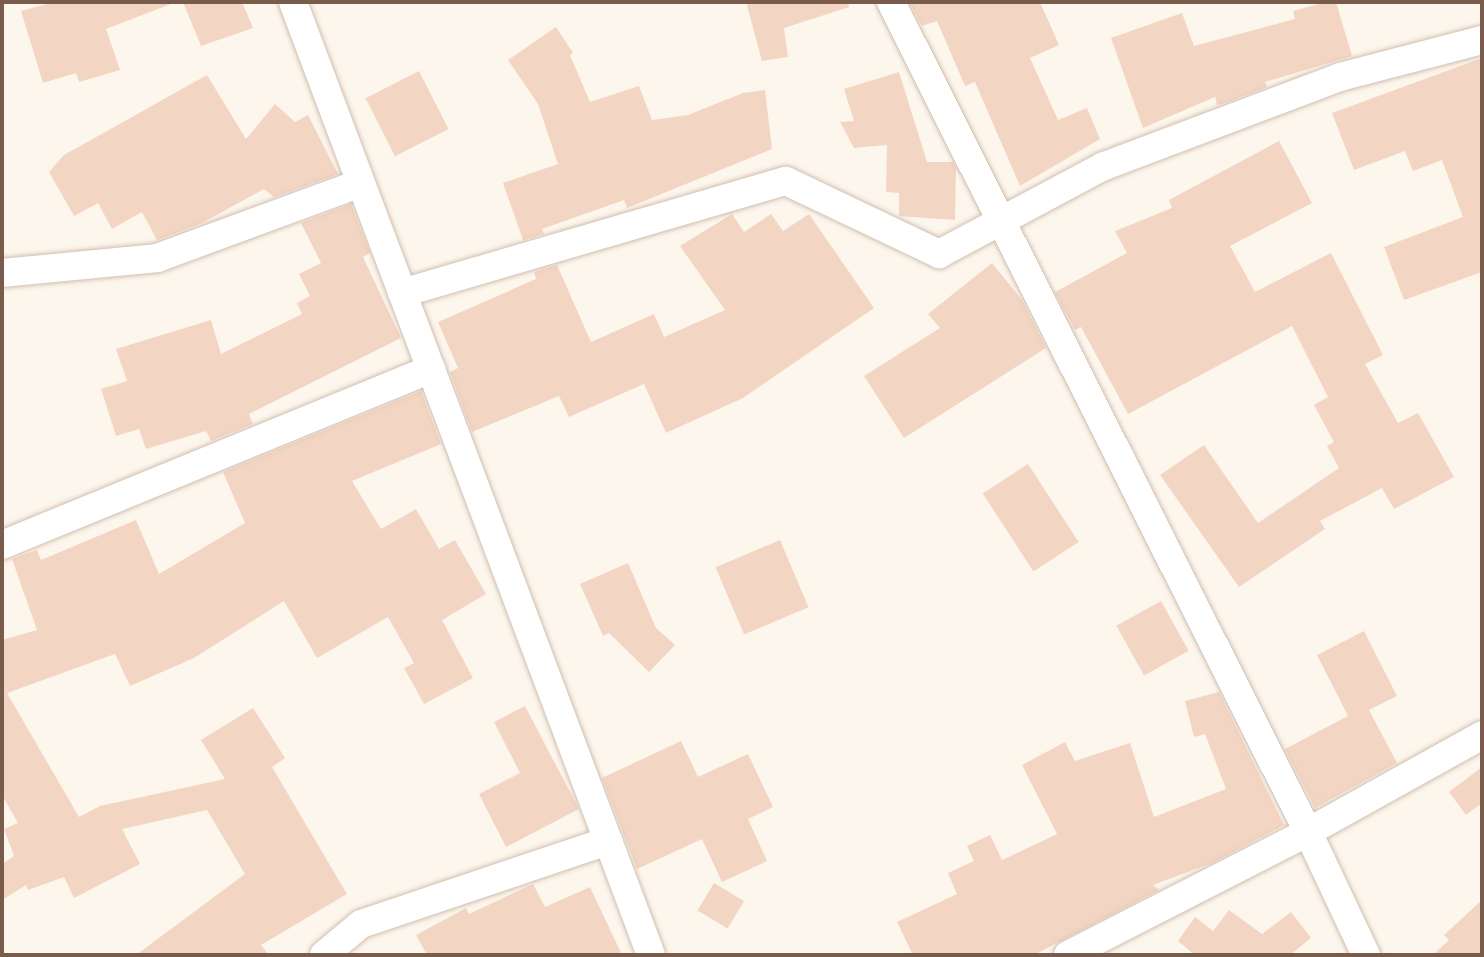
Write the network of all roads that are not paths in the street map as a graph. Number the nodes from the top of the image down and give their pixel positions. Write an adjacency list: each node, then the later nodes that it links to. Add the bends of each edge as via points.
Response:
1 (293, 2): 4 (street)
2 (891, 2): 5 (street)
3 (1482, 40): 5 (street, via 1328,82 1102,167)
4 (361, 183): 6 (street, via 157,258); 7 (street)
5 (1003, 220): 7 (street, via 939,254 786,181); 11 (street)
6 (2, 273)
7 (402, 293): 8 (street)
8 (431, 369): 9 (street); 12 (street)
9 (2, 545)
10 (1482, 735): 11 (street)
11 (1308, 832): 15 (street); 16 (street)
12 (608, 841): 13 (street, via 361,924); 14 (street)
13 (324, 955)
14 (651, 955)
15 (1068, 955)
16 (1366, 955)

